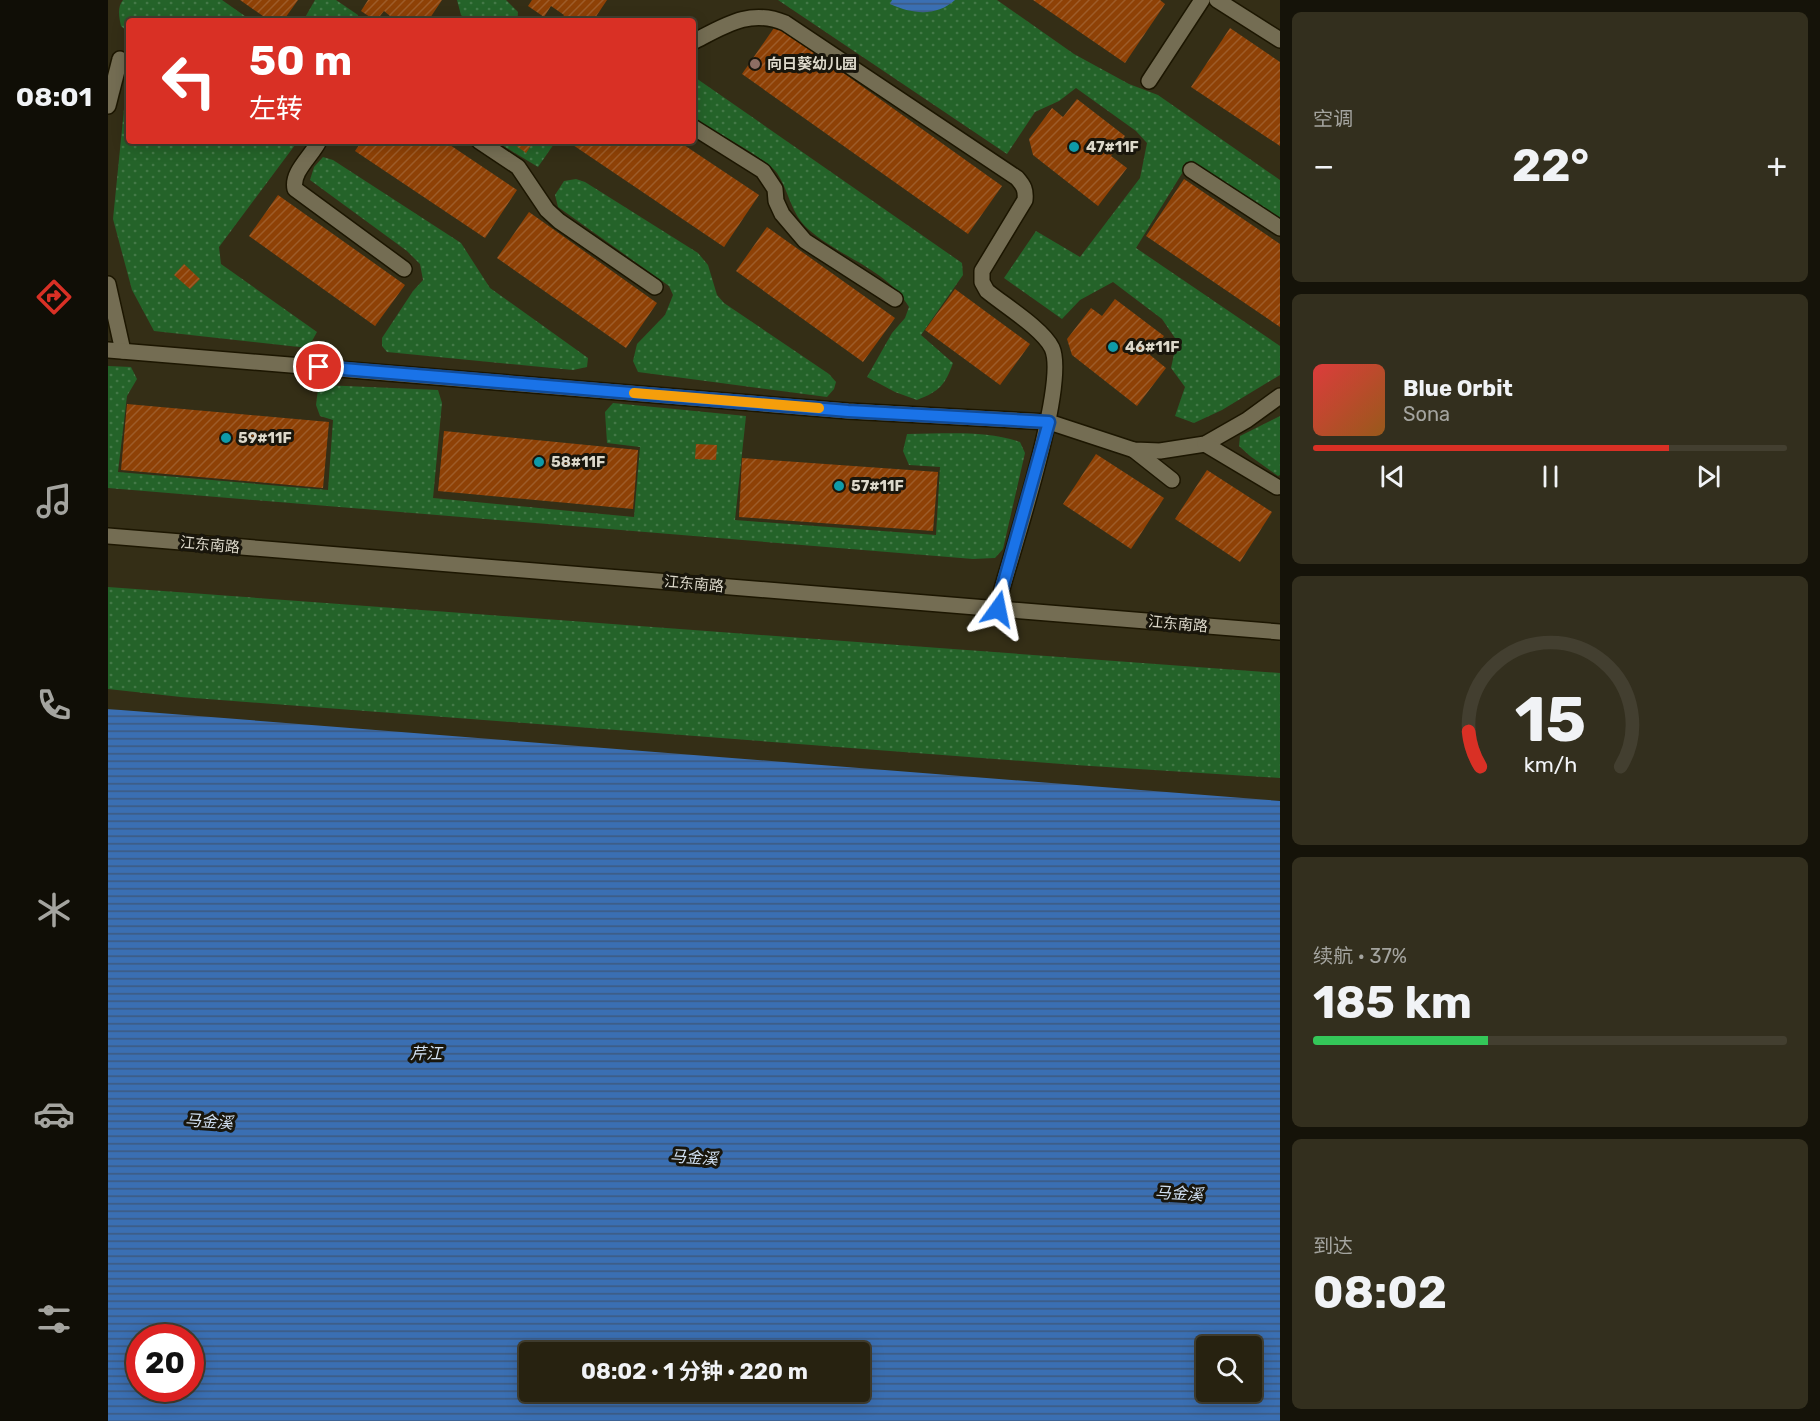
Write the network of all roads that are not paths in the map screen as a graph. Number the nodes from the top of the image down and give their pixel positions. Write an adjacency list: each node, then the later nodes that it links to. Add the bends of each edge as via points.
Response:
1 (1202, 0): 6 (street)
2 (1217, 0): 4 (street)
3 (696, 40): 19 (street, via 728,23 755,16 785,23 1023,185 1025,201 982,271 982,282 987,291 1047,338 1056,367)
4 (1280, 40)
5 (119, 58): 7 (street)
6 (1149, 81)
7 (108, 103)
8 (696, 129): 16 (street, via 763,171 775,189 782,214 805,241)
9 (317, 144): 13 (street, via 296,175 296,189)
10 (484, 144): 15 (street, via 518,166 547,210 559,221)
11 (1191, 170): 12 (street)
12 (1280, 228)
13 (404, 269)
14 (108, 284): 17 (street)
15 (656, 287)
16 (896, 299)
17 (116, 351): 19 (street, via 825,409)
18 (1279, 397): 20 (street)
19 (1049, 422): 21 (street); 25 (street)
20 (1205, 444): 21 (street, via 1160,452); 23 (street)
21 (1134, 450): 22 (street)
22 (1172, 480)
23 (1277, 487)
24 (108, 536): 25 (street, 江东南路)
25 (998, 609): 26 (street, 江东南路)
26 (1280, 632)

